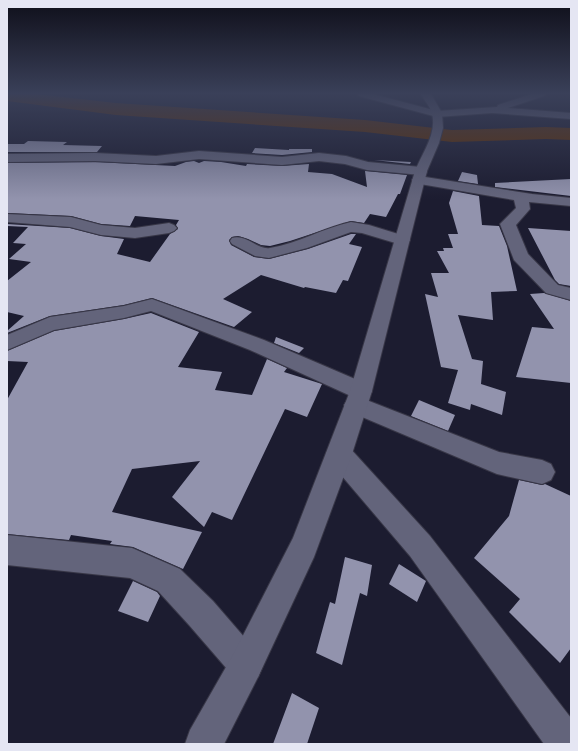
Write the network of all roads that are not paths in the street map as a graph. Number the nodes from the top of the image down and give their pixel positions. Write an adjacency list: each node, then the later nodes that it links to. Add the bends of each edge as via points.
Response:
1 (436, 129): 3 (street)
2 (7, 158): 3 (street, via 95,157 156,160 199,155 282,161 319,157)
3 (420, 175): 4 (street); 8 (street)
4 (521, 198): 5 (street); 10 (street, via 523,209 508,224 520,256 552,289)
5 (571, 202)
6 (7, 218): 7 (street, via 71,222 101,230 135,233)
7 (169, 228)
8 (402, 240): 9 (street, via 364,228 351,227 301,245 269,253); 12 (street)
9 (238, 241)
10 (571, 294)
11 (7, 343): 12 (street, via 50,324 152,305 257,344)
12 (358, 398): 13 (street); 14 (street, via 497,463)
13 (339, 454): 16 (street, via 304,546); 18 (street, via 420,546)
14 (542, 472)
15 (7, 550): 16 (street, via 132,563 169,580)
16 (246, 664): 17 (street)
17 (204, 744)
18 (567, 744)

